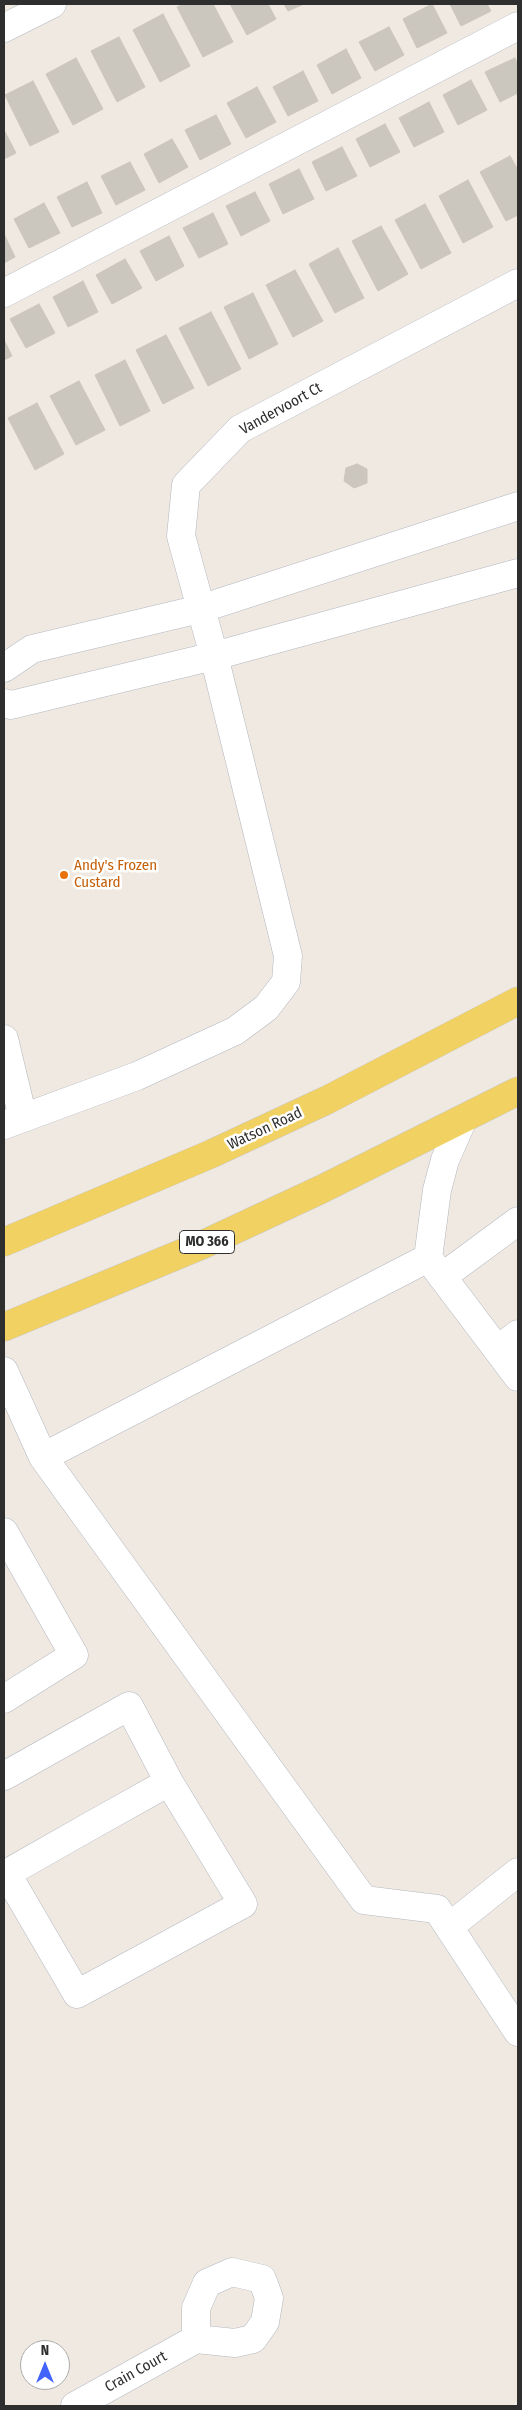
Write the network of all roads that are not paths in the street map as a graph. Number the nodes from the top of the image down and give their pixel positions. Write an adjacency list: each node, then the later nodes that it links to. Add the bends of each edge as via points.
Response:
1 (52, 4): 3 (street)
2 (518, 26): 5 (street)
3 (4, 28)
4 (518, 284): 8 (street, Vandervoort Ct, via 240,429 186,485 181,536)
5 (4, 292)
6 (518, 506): 8 (street)
7 (518, 573): 9 (street)
8 (200, 609): 9 (street, Vandervoort Ct); 10 (street, via 32,649)
9 (214, 656): 11 (street, via 11,705); 16 (street, Vandervoort Ct, via 288,956 286,982 266,1008 235,1031 137,1076)
10 (4, 668)
11 (4, 703)
12 (518, 1001): 18 (main road, Watson Road, via 327,1100 202,1158)
13 (4, 1039): 16 (street)
14 (518, 1091): 15 (main road, MO 366)
15 (463, 1119): 19 (street, via 437,1190); 20 (main road, MO 366, via 202,1245)
16 (14, 1122)
17 (518, 1221): 19 (street)
18 (4, 1242)
19 (435, 1268): 21 (street); 24 (street)
20 (4, 1327)
21 (508, 1342): 23 (street)
22 (4, 1370): 24 (street)
23 (518, 1377)
24 (42, 1456): 31 (street, via 364,1900 437,1909)
25 (4, 1532): 26 (street, via 74,1655)
26 (4, 1699)
27 (4, 1776): 28 (street, via 129,1706)
28 (169, 1782): 30 (street); 30 (street, via 243,1904 77,1994)
29 (518, 1872): 31 (street)
30 (5, 1874)
31 (449, 1927): 32 (street)
32 (518, 2032)
33 (196, 2339): 34 (street, Crain Court)
34 (75, 2406)

